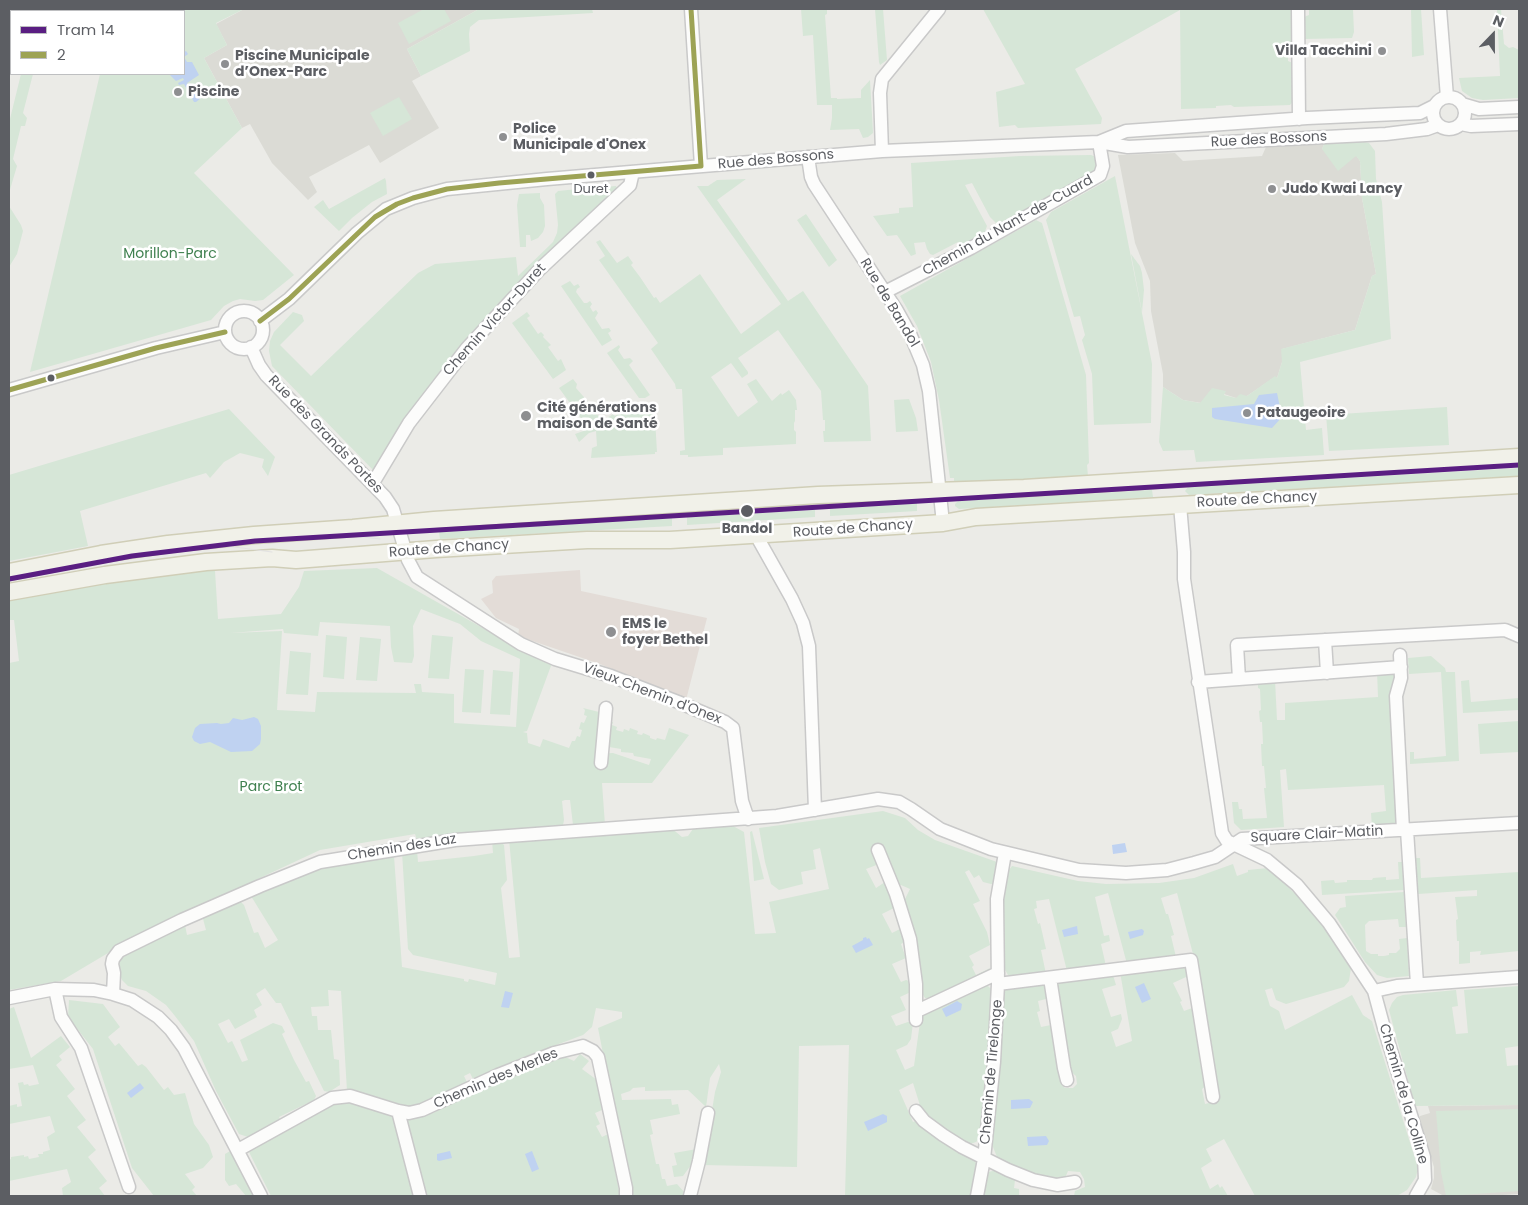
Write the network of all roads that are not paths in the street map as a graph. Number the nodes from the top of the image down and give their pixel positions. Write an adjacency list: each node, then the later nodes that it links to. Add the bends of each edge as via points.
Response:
1 (691, 9): 18 (street)
2 (939, 9): 16 (street, via 882,79)
3 (1298, 9): 9 (street)
4 (1440, 9): 5 (street)
5 (1447, 97): 6 (street, via 1453,97); 7 (street)
6 (1462, 104): 8 (street, via 1478,109); 10 (street, via 1465,114)
7 (1434, 106): 9 (street, Rue des Bossons, via 1420,113); 12 (street, via 1433,116)
8 (1519, 107)
9 (1299, 119): 13 (street, Rue des Bossons)
10 (1461, 124): 11 (street); 12 (street, via 1450,129)
11 (1519, 124)
12 (1438, 125): 15 (street, Rue des Bossons, via 1386,134)
13 (1142, 130): 14 (street, Rue des Bossons); 15 (street)
14 (1099, 142): 15 (street, Rue des Bossons); 16 (street, Rue des Bossons); 20 (street, Chemin du Nant-de-Cuard, via 1103,166 1100,175 972,248)
15 (1143, 146)
16 (882, 151): 17 (street, Rue des Bossons)
17 (808, 157): 18 (street, Rue des Bossons); 20 (street, Rue de Bandol, via 814,184)
18 (701, 166): 19 (street, Rue des Bossons)
19 (633, 172): 21 (street, Rue des Bossons, via 447,189 397,204 375,217); 27 (street, Chemin Victor-Duret, via 630,185 540,268 467,348 409,423)
20 (885, 292): 29 (street, Rue de Bandol, via 911,336 926,376)
21 (260, 321): 22 (street, via 253,313 241,311 228,319); 23 (street, via 261,338)
22 (225, 332): 23 (street, via 234,346); 24 (street)
23 (251, 348): 27 (street, Rue des Grands Portes, via 266,375)
24 (9, 390)
25 (1519, 456): 26 (main road, Route de Chancy)
26 (1175, 478): 29 (main road, Route de Chancy); 30 (main road)
27 (373, 483): 32 (street, Rue des Grands Portes, via 385,497)
28 (1519, 485): 30 (main road, Route de Chancy)
29 (941, 492): 31 (street, Rue de Bandol); 32 (main road, Route de Chancy, via 682,503)
30 (1180, 505): 31 (main road, Route de Chancy, via 976,517); 41 (street, via 1184,579)
31 (943, 523): 33 (main road, Route de Chancy)
32 (398, 524): 34 (street, Rue des Grands Portes); 35 (main road, Route de Chancy, via 168,544)
33 (756, 535): 34 (main road, Route de Chancy, via 587,540); 44 (street, via 792,599 809,646)
34 (406, 552): 36 (main road, Route de Chancy, via 206,562 105,574); 45 (street, Vieux Chemin d'Onex, via 417,578 521,644 611,676 733,728 742,801)
35 (9, 572)
36 (9, 592)
37 (1519, 636): 38 (street, via 1505,630)
38 (1324, 640): 39 (street); 40 (street, via 1237,644)
39 (1327, 672): 40 (street); 47 (street, Square Clair-Matin, via 1400,661 1401,678 1396,696)
40 (1239, 679): 41 (street)
41 (1198, 682): 48 (street, via 1222,833)
42 (606, 708): 43 (street)
43 (602, 763)
44 (815, 810): 45 (street); 50 (street, via 878,799 899,802 940,829)
45 (748, 819): 57 (street, Chemin des Laz, via 455,840 320,862 182,920 118,951 112,964)
46 (1519, 823): 47 (street, Square Clair-Matin)
47 (1405, 830): 48 (street, Square Clair-Matin, via 1242,839); 54 (street, Square Clair-Matin)
48 (1232, 844): 50 (street, via 1216,856 1194,864 1126,873 1079,870); 56 (street, via 1267,860 1296,885 1329,922)
49 (878, 850): 53 (street, Chemin de Tirelonge, via 910,939 917,1016)
50 (1005, 853): 53 (street, Chemin de Tirelonge, via 997,899)
51 (1519, 977): 54 (street)
52 (1050, 978): 53 (street, Chemin de Tirelonge); 59 (street); 60 (street, Chemin de Tirelonge, via 1191,960)
53 (998, 979): 65 (street, Chemin de Tirelonge)
54 (1417, 984): 56 (street)
55 (54, 989): 57 (street, via 84,989); 58 (street); 67 (street, via 61,1017 81,1048)
56 (1374, 991): 73 (street, Chemin de la Colline, via 1424,1157 1425,1180)
57 (113, 994): 64 (street, via 141,1005 172,1030)
58 (9, 998)
59 (1067, 1080)
60 (1214, 1097)
61 (398, 1111): 64 (street, Chemin des Merles, via 350,1096 332,1098); 69 (street); 70 (street, Chemin des Merles, via 422,1110 498,1075 554,1053 583,1046 598,1057)
62 (916, 1111): 65 (street, Chemin de Tirelonge, via 943,1135)
63 (708, 1113): 71 (street)
64 (238, 1150): 68 (street)
65 (984, 1159): 66 (street, Chemin de Tirelonge, via 1033,1180 1057,1185); 72 (street, Chemin de Tirelonge)
66 (1075, 1182)
67 (129, 1187)
68 (261, 1196)
69 (420, 1196)
70 (626, 1196)
71 (690, 1196)
72 (977, 1196)
73 (1416, 1196)

